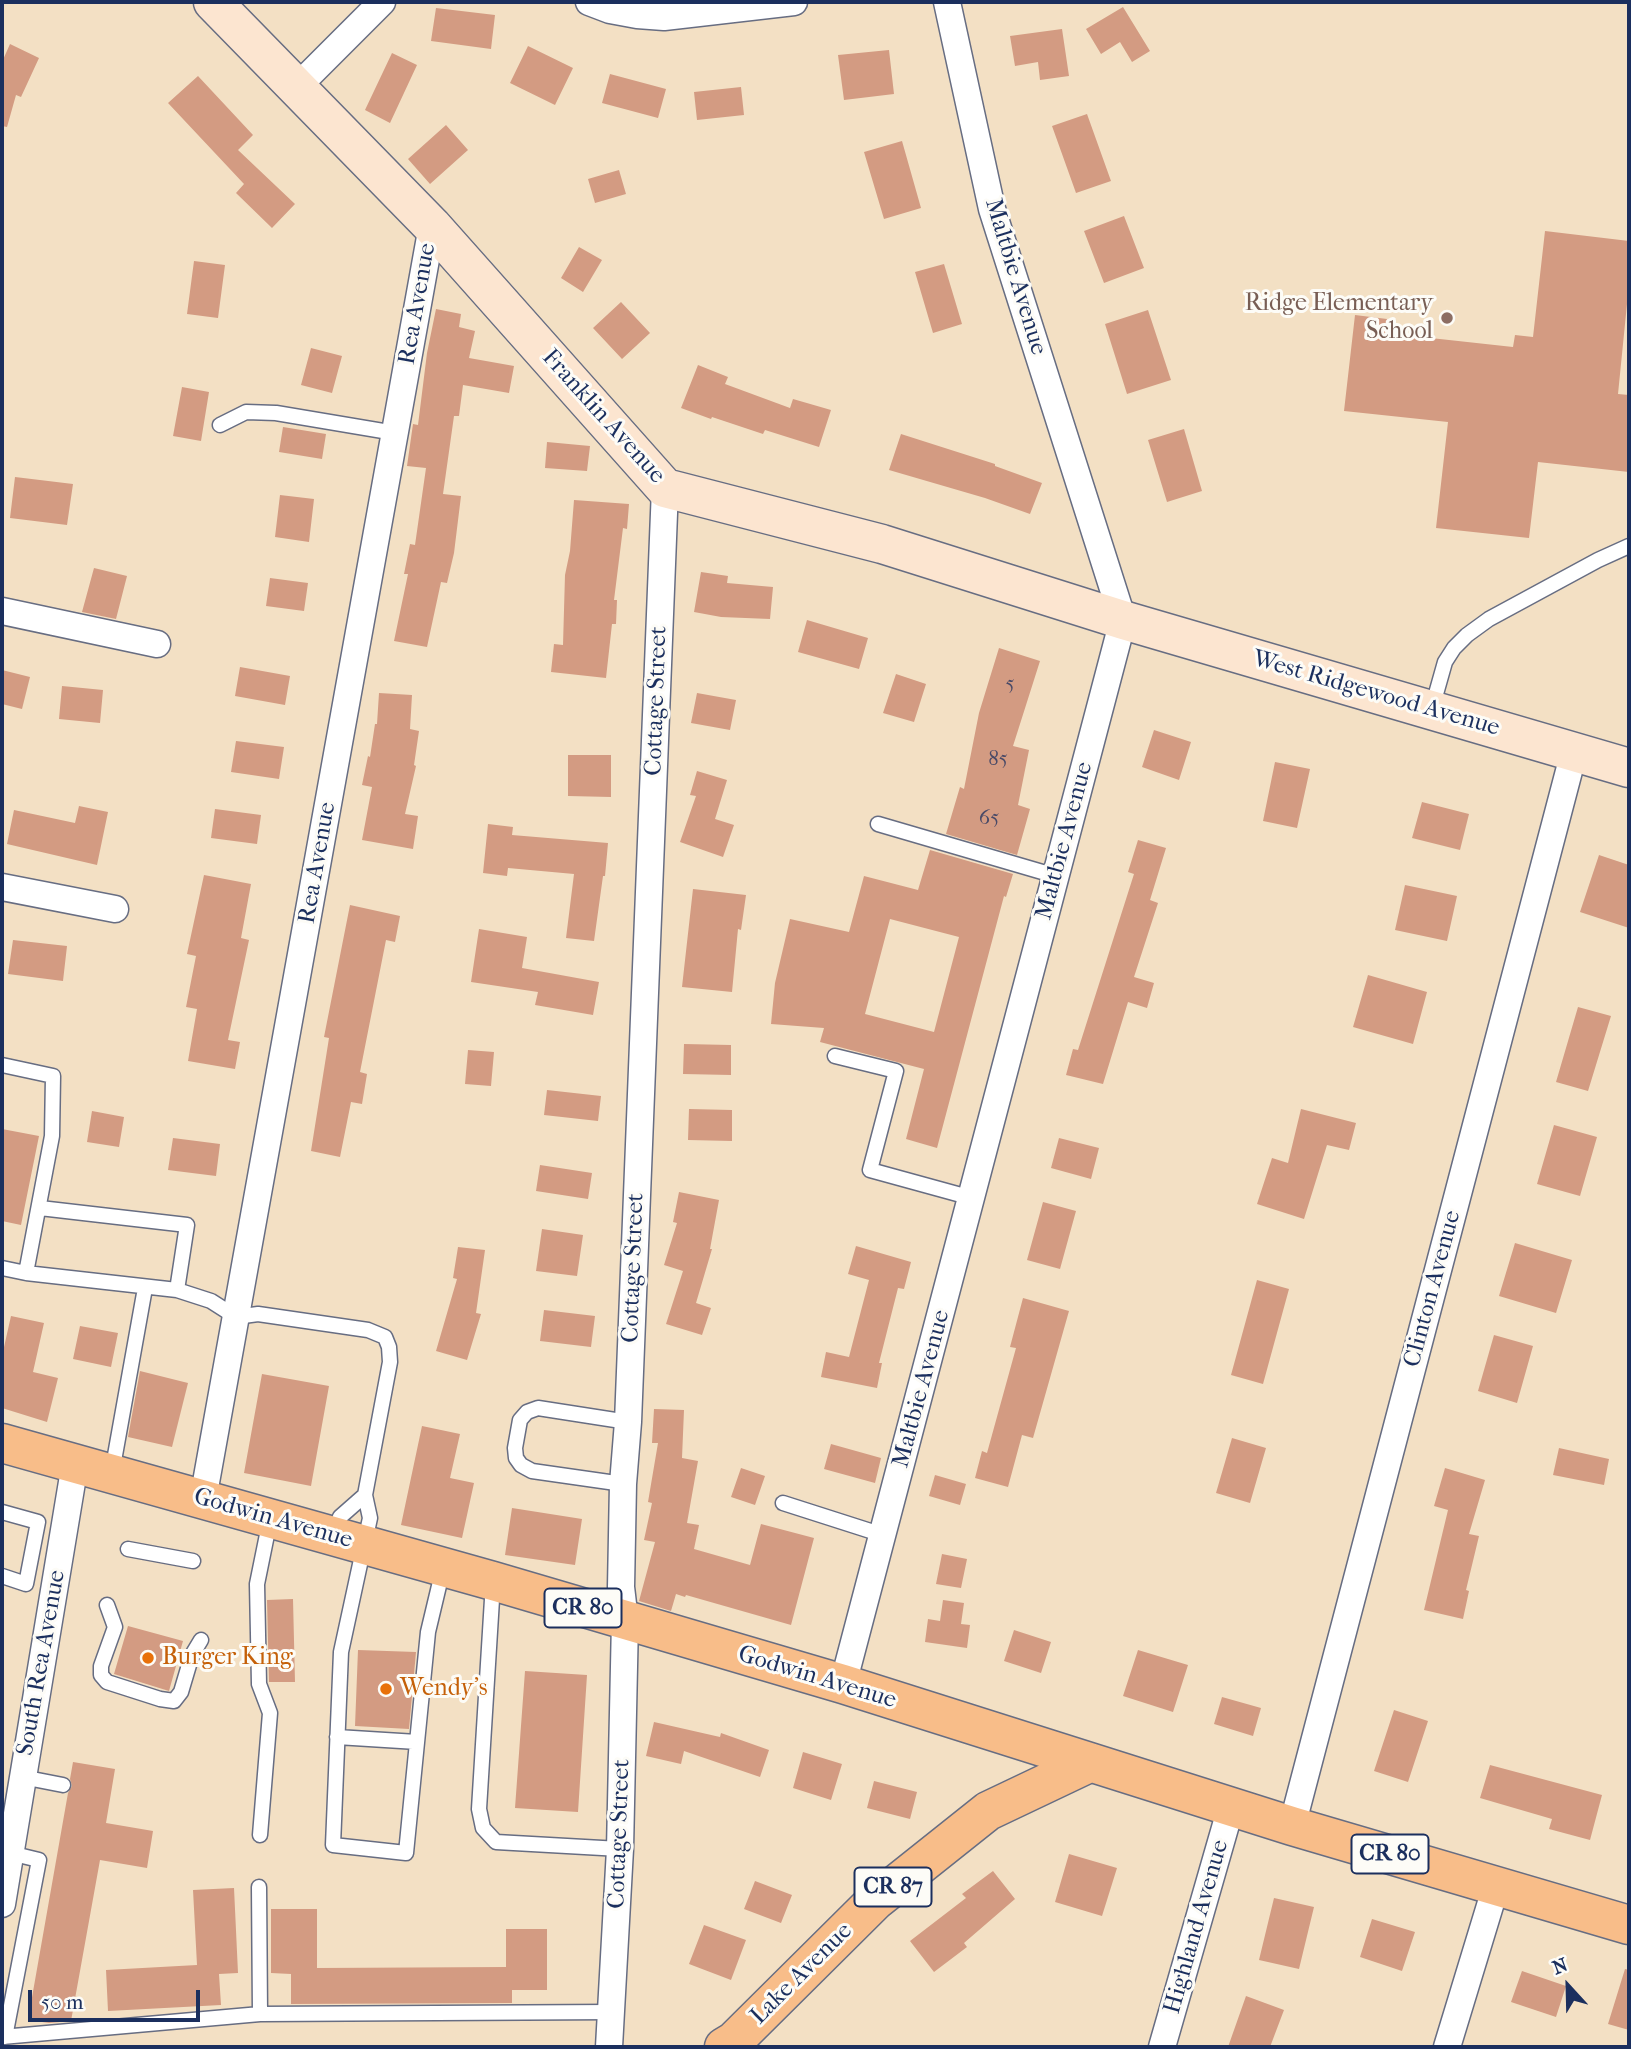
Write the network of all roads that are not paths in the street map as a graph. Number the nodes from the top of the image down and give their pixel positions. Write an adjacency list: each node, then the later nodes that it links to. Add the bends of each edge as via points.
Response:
1 (213, 2): 6 (street, Franklin Avenue)
2 (382, 2): 6 (street)
3 (589, 2): 4 (street, via 623,13 664,17)
4 (794, 2)
5 (947, 2): 13 (street, Maltbie Avenue, via 992,209)
6 (297, 87): 7 (street, Franklin Avenue)
7 (432, 226): 9 (street, Rea Avenue); 10 (street, Franklin Avenue)
8 (220, 425): 9 (lane, via 246,412 276,413)
9 (395, 433): 30 (street, Rea Avenue)
10 (665, 488): 13 (street, Franklin Avenue, via 882,544); 31 (street, Cottage Street)
11 (1629, 546): 15 (lane, via 1467,635 1445,662)
12 (2, 611): 14 (street)
13 (1123, 620): 15 (street, West Ridgewood Avenue); 19 (street, Maltbie Avenue)
14 (157, 644)
15 (1432, 710): 16 (street, West Ridgewood Avenue)
16 (1574, 752): 17 (street, West Ridgewood Avenue); 60 (street, Clinton Avenue)
17 (1629, 768)
18 (878, 824): 19 (lane)
19 (1056, 876): 24 (street, Maltbie Avenue)
20 (2, 887): 21 (street)
21 (115, 909)
22 (835, 1056): 24 (lane, via 896,1071 870,1170)
23 (2, 1065): 25 (lane, via 53,1076 52,1136)
24 (972, 1198): 41 (street, Maltbie Avenue)
25 (40, 1208): 27 (lane); 29 (lane, via 187,1225)
26 (2, 1268): 27 (lane)
27 (26, 1273): 28 (lane)
28 (145, 1288): 29 (lane); 34 (lane)
29 (177, 1290): 30 (lane, via 211,1301)
30 (236, 1317): 36 (lane, via 257,1314 369,1330 384,1337 390,1362); 37 (street, Rea Avenue)
31 (628, 1422): 35 (street, Cottage Street); 35 (lane, via 538,1408 520,1420 515,1448 521,1465 532,1471)
32 (2, 1443): 33 (main road, Godwin Avenue / CR 80)
33 (75, 1464): 34 (main road, Godwin Avenue / CR 80); 45 (street, South Rea Avenue)
34 (112, 1473): 37 (main road, Godwin Avenue / CR 80)
35 (623, 1485): 51 (street, Cottage Street)
36 (365, 1495): 42 (lane, via 370,1518); 42 (lane, via 340,1517)
37 (204, 1499): 40 (main road, Godwin Avenue / CR 80)
38 (783, 1503): 41 (lane)
39 (2, 1512): 43 (lane, via 38,1522)
40 (270, 1518): 42 (main road, Godwin Avenue / CR 80); 61 (lane, via 257,1584 259,1684 270,1713)
41 (883, 1535): 53 (street, Maltbie Avenue)
42 (349, 1541): 47 (main road, Godwin Avenue / CR 80); 54 (lane)
43 (34, 1545): 45 (lane); 48 (lane, via 26,1584)
44 (128, 1549): 46 (lane)
45 (60, 1555): 57 (street, South Rea Avenue)
46 (192, 1562)
47 (443, 1567): 49 (main road, Godwin Avenue / CR 80); 55 (lane, via 428,1633)
48 (2, 1576)
49 (493, 1581): 51 (main road, Godwin Avenue / CR 80); 62 (lane, via 479,1809 483,1828 496,1842)
50 (107, 1605): 52 (lane, via 115,1627 101,1666 107,1682 174,1701)
51 (625, 1621): 53 (main road, Godwin Avenue / CR 80); 62 (street, Cottage Street)
52 (201, 1640)
53 (843, 1684): 56 (main road, Godwin Avenue / CR 80)
54 (337, 1737): 55 (lane); 55 (lane, via 333,1845 406,1853)
55 (417, 1742)
56 (1089, 1763): 59 (main road, Godwin Avenue / CR 80); 72 (main road, Lake Avenue / CR 87, via 988,1811 874,1901)
57 (22, 1777): 58 (lane); 63 (street, South Rea Avenue)
58 (63, 1785)
59 (1231, 1807): 60 (main road, Godwin Avenue / CR 80); 73 (street, Highland Avenue)
60 (1292, 1826): 65 (main road, Godwin Avenue / CR 80)
61 (260, 1836)
62 (620, 1849): 68 (street, Cottage Street)
63 (10, 1853): 66 (street, South Rea Avenue); 70 (lane, via 39,1860)
64 (259, 1886): 69 (lane)
65 (1496, 1886): 67 (main road, Godwin Avenue / CR 80); 74 (street)
66 (2, 1904)
67 (1629, 1925)
68 (612, 2012): 69 (lane); 71 (street, Cottage Street)
69 (260, 2014): 70 (lane)
70 (4, 2037)
71 (609, 2047)
72 (724, 2047)
73 (1162, 2047)
74 (1447, 2047)

